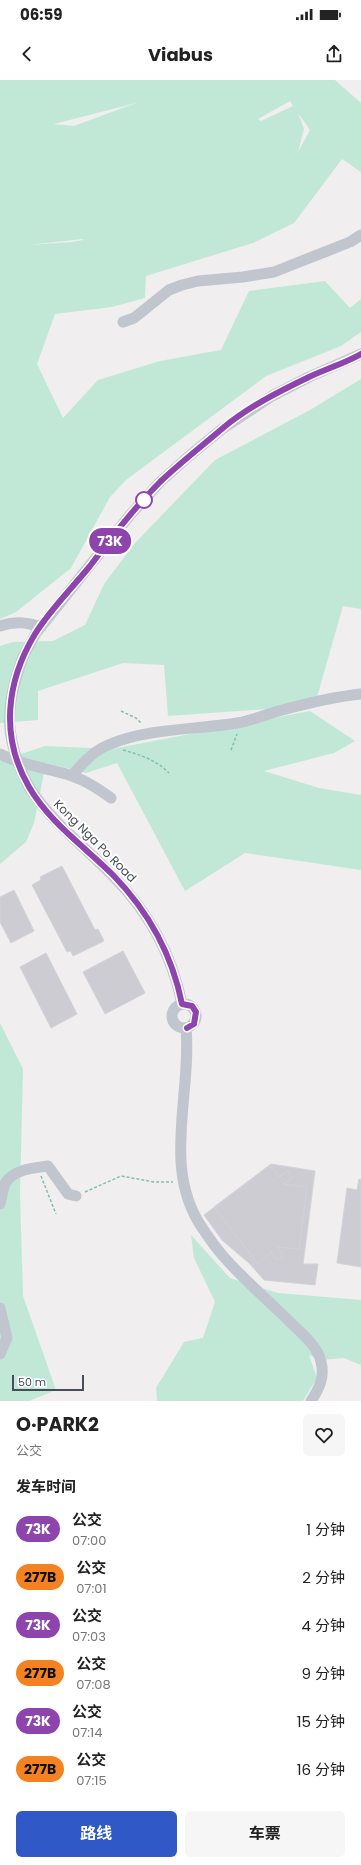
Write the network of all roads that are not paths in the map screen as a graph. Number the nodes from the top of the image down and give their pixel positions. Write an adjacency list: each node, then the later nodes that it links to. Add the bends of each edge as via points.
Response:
1 (361, 235): 2 (street, via 350,242 274,272 182,285 169,290 134,318)
2 (123, 322)
3 (360, 358): 5 (street, Kong Nga Po Road, via 309,377 272,396 222,429 188,457 160,482 130,515)
4 (0, 626): 5 (street, via 22,622)
5 (41, 626): 10 (street, Kong Nga Po Road, bridge, via 23,657 14,681 9,719 13,751 29,787 48,814 112,874 144,912 177,978)
6 (361, 694): 8 (street, via 318,700 238,723 175,730 122,740 106,745 83,762)
7 (0, 754): 8 (street, via 10,760)
8 (72, 776): 9 (street)
9 (110, 798)
10 (182, 1004): 11 (street, via 175,1008 173,1019 176,1025); 11 (street, via 192,1006 196,1012 194,1024)
11 (186, 1028): 16 (street, via 187,1064 180,1162 185,1192 202,1227 223,1256 310,1342 321,1360 323,1375)
12 (76, 1196): 13 (street, via 68,1194 48,1166 28,1168 6,1182)
13 (0, 1204)
14 (0, 1308): 15 (street, via 7,1338)
15 (0, 1354)
16 (311, 1401)

